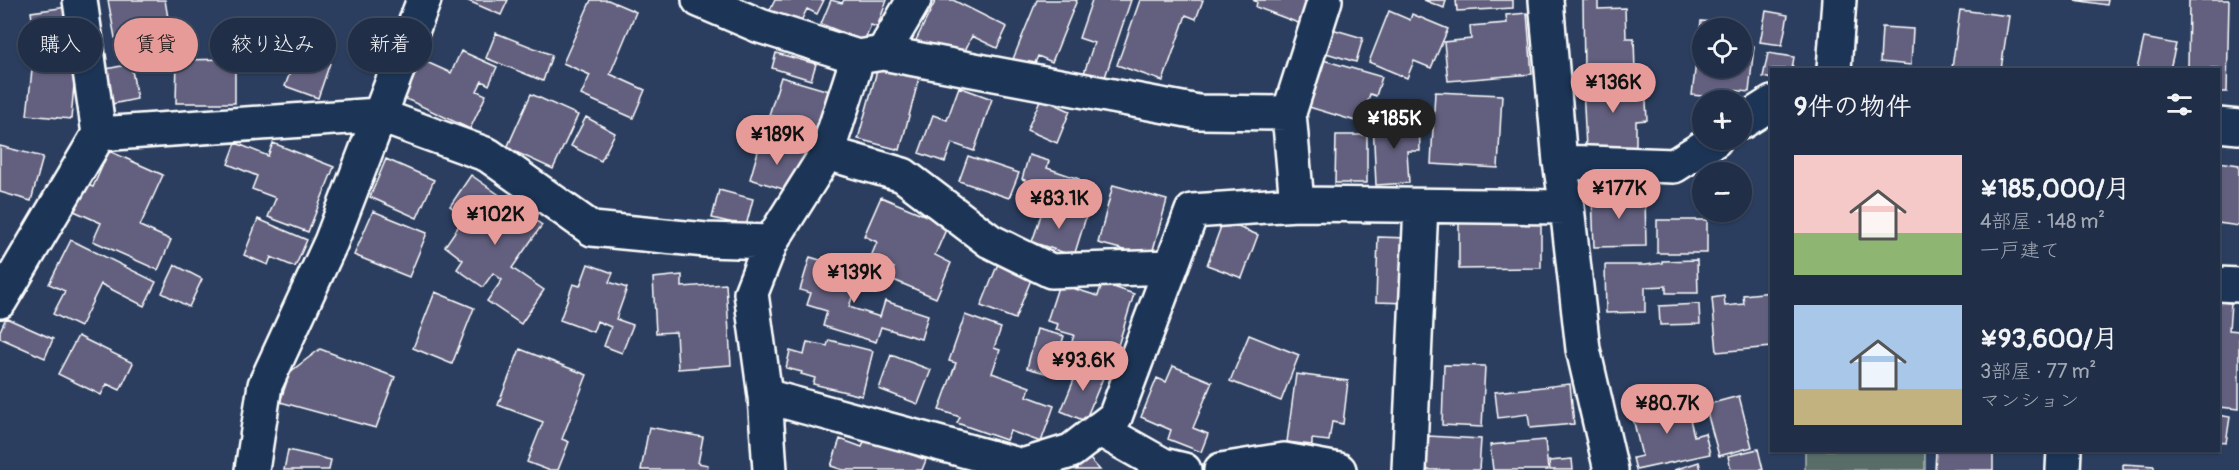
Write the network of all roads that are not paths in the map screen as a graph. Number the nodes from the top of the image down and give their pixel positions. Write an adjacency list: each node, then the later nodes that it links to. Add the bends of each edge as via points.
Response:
1 (80, 0): 16 (street)
2 (424, 0): 12 (street)
3 (699, 0): 8 (street, via 760,26)
4 (914, 0): 8 (street)
5 (1325, 0): 11 (street)
6 (1546, 0): 19 (street)
7 (1839, 0): 9 (street)
8 (871, 55): 11 (street, via 1198,112); 18 (street)
9 (1834, 68)
10 (1770, 104): 13 (street)
11 (1289, 113): 20 (street)
12 (378, 115): 16 (street); 23 (street, via 488,155 592,229); 32 (street, via 331,242 265,385)
13 (1752, 116)
14 (2220, 125): 15 (street)
15 (2239, 127)
16 (99, 134): 27 (street)
17 (1699, 150): 19 (street, via 1674,166)
18 (826, 153): 23 (street); 24 (street, via 903,175 990,241 1051,271)
19 (1560, 162): 22 (street)
20 (1297, 204): 21 (street); 24 (street, via 1192,211)
21 (1421, 206): 22 (street); 37 (street)
22 (1567, 207): 38 (street, via 1582,350)
23 (771, 242): 28 (street, via 751,293)
24 (1171, 267): 29 (street, via 1115,417)
25 (2220, 284): 26 (street)
26 (2239, 285)
27 (0, 301)
28 (765, 396): 31 (street); 33 (street)
29 (1099, 429): 31 (street, via 1071,451); 34 (street, via 1163,465)
30 (2064, 452): 39 (street)
31 (1023, 468)
32 (252, 470)
33 (770, 470)
34 (1184, 470)
35 (1221, 470): 36 (street, via 1284,460)
36 (1340, 470)
37 (1409, 470)
38 (1611, 470)
39 (2063, 470)

